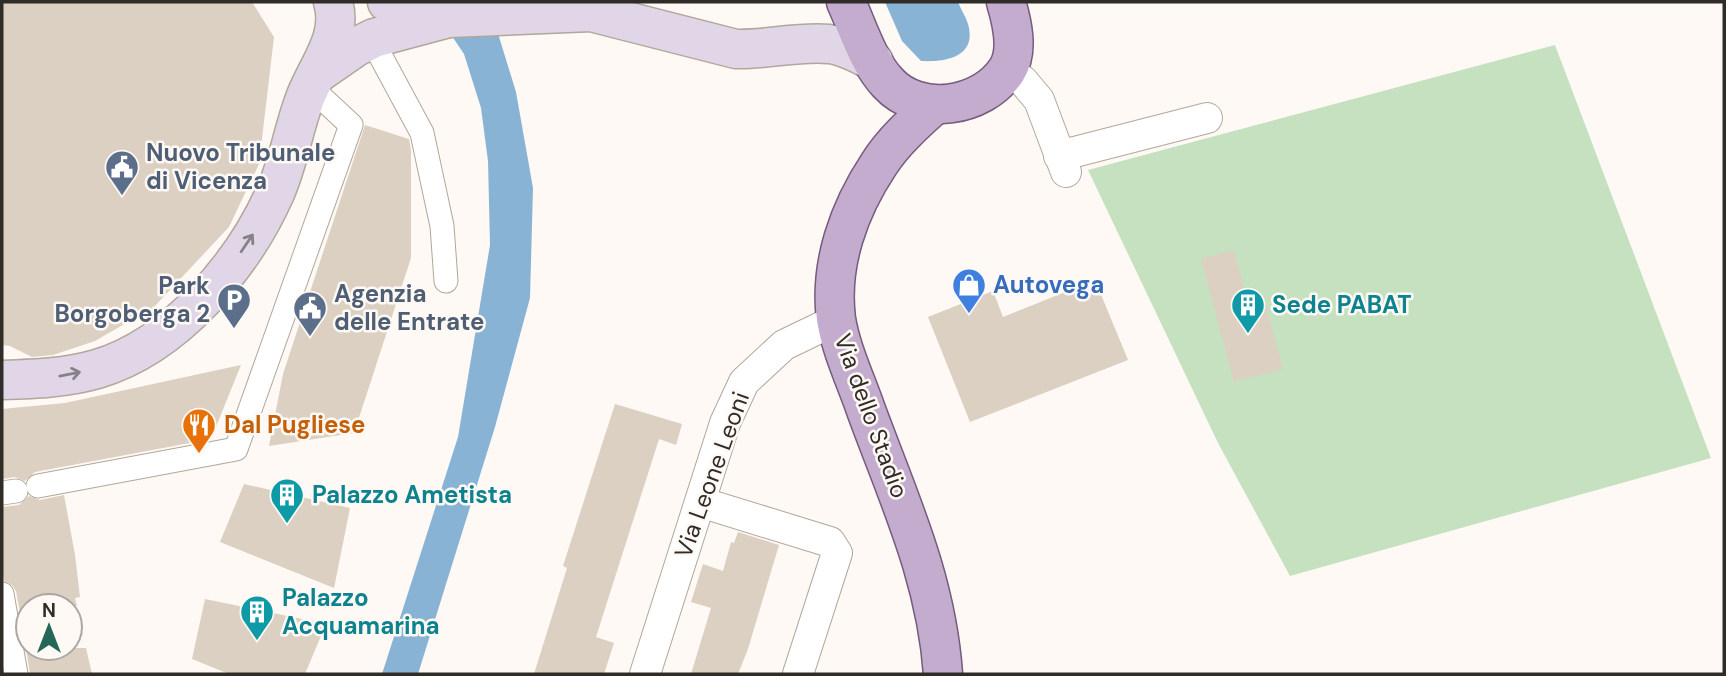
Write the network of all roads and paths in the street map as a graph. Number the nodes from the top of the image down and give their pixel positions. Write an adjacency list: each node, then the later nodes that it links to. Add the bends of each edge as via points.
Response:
1 (832, 2): 6 (main road, via 813,34)
2 (846, 2): 9 (main road)
3 (1006, 2): 8 (main road, via 1013,38)
4 (335, 14): 10 (main road)
5 (418, 14): 6 (main road, via 591,12 736,49); 10 (main road, via 356,47)
6 (793, 45): 9 (main road, via 830,44 853,50)
7 (380, 55): 14 (street, via 422,133 442,226)
8 (1008, 69): 11 (main road, via 978,95); 12 (street, via 1039,100 1062,164)
9 (881, 72): 11 (main road, via 905,95); 13 (main road, Via dello Stadio)
10 (313, 80): 16 (main road, one-way to 10, via 50,378 98,368 148,346 179,322 252,237 276,192); 17 (street, via 351,125 236,449)
11 (933, 106): 13 (main road, Via dello Stadio)
12 (1207, 118)
13 (879, 163): 15 (main road, Via dello Stadio, via 848,221 835,287)
14 (446, 281)
15 (836, 320): 18 (street, Via Leone Leoni, via 784,345 744,383 725,423); 23 (main road, Via dello Stadio, via 918,544 937,616)
16 (2, 380)
17 (18, 490)
18 (700, 502): 21 (street, Via Leone Leoni); 22 (street, via 830,542 837,553)
19 (2, 594): 20 (street)
20 (16, 674)
21 (645, 674)
22 (798, 674)
23 (943, 674)

